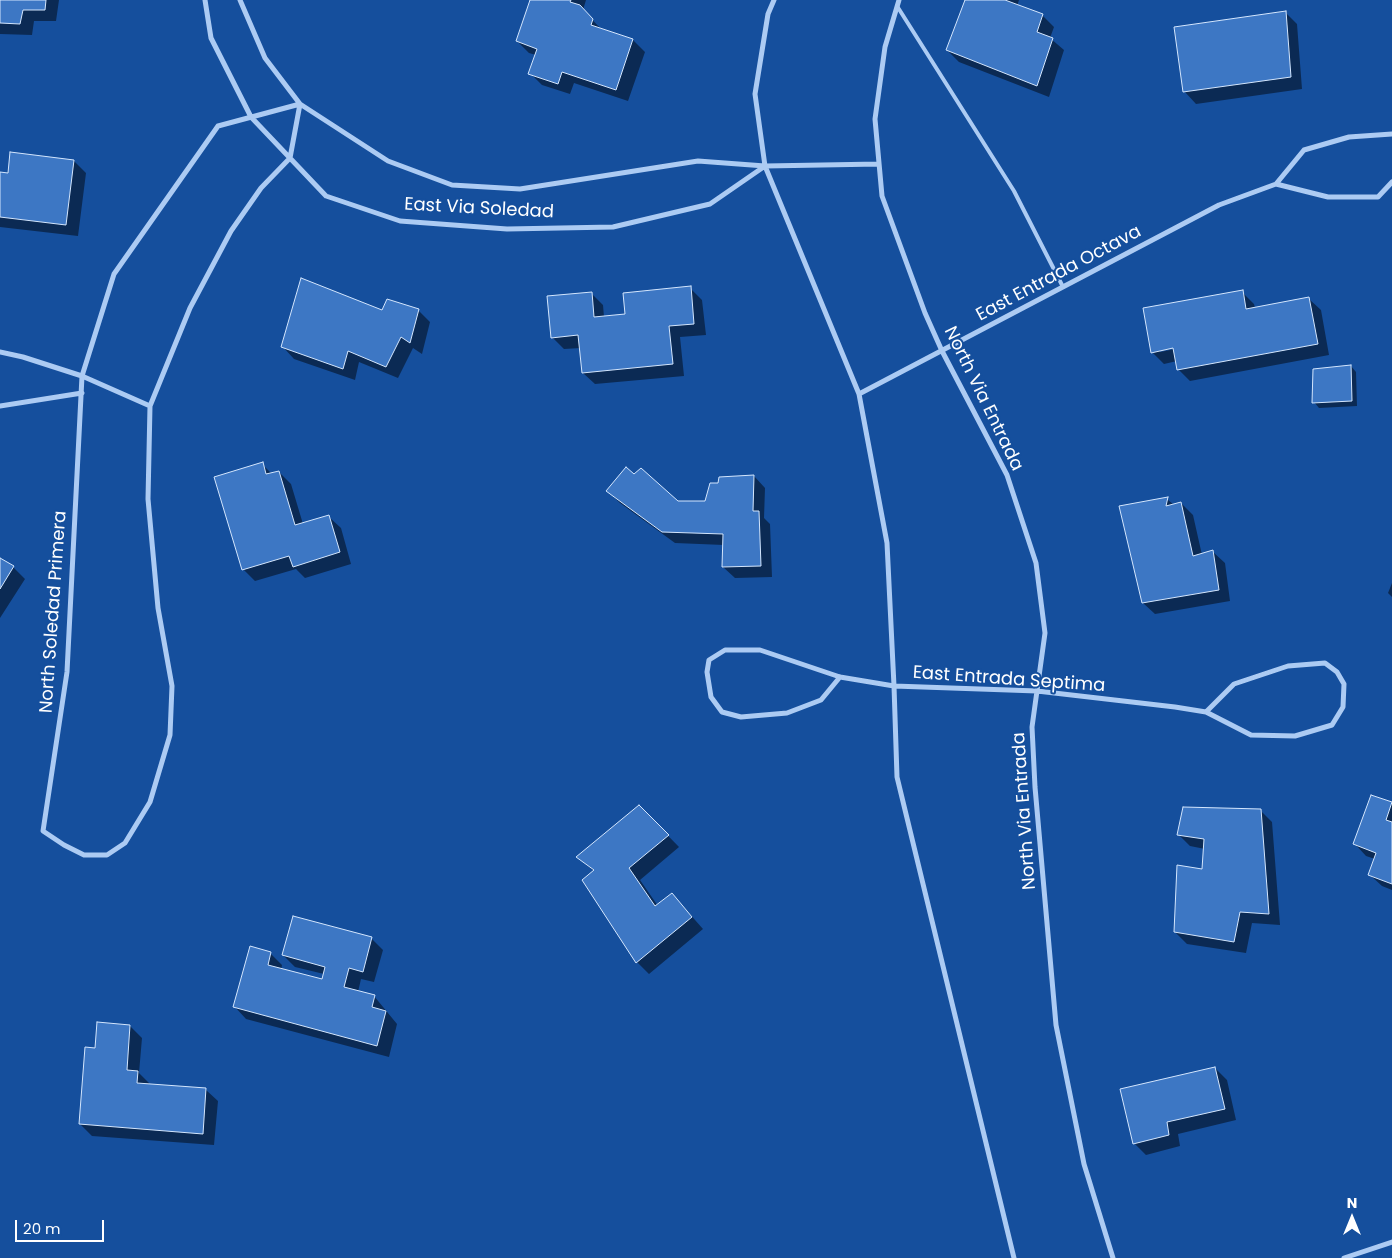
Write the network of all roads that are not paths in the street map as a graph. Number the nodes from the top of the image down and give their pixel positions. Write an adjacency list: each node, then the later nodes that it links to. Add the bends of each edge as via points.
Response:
1 (205, 0): 7 (street, East Via Soledad, via 211,38)
2 (240, 0): 6 (street, East Via Soledad, via 265,58)
3 (774, 0): 11 (street, via 768,14 755,94)
4 (899, 0): 5 (street, North Via Entrada)
5 (897, 6): 10 (street, North Via Entrada, via 885,47 875,119); 14 (lane, via 1014,192)
6 (300, 104): 7 (street, North Soledad Primera); 9 (street); 11 (street, East Via Soledad, via 388,161 452,185 520,190 698,161)
7 (251, 117): 9 (street, East Via Soledad); 17 (street, North Soledad Primera, via 218,126 114,274)
8 (1392, 134): 13 (street, via 1349,137 1304,150)
9 (290, 158): 11 (street, East Via Soledad, via 326,196 390,218 506,228 613,227 710,204); 21 (street, via 261,188 231,230 190,308)
10 (879, 164): 11 (street, East Via Soledad); 15 (street, North Via Entrada, via 882,196)
11 (765, 166): 19 (street)
12 (1392, 182): 13 (street, via 1378,197 1328,197)
13 (1276, 184): 14 (street, East Entrada Octava, via 1219,205)
14 (1063, 288): 15 (street, East Entrada Octava)
15 (942, 351): 19 (street, East Entrada Octava); 24 (street, North Via Entrada, via 1007,475 1036,563 1045,634)
16 (0, 352): 17 (street)
17 (82, 376): 18 (street, North Soledad Primera); 21 (street)
18 (82, 393): 20 (street); 21 (street, North Soledad Primera, via 67,672 43,831 84,855 107,855 125,843 150,802 170,735 172,686 158,608 148,499)
19 (859, 394): 23 (street, via 886,543)
20 (0, 406)
21 (150, 406)
22 (840, 678): 22 (street, East Entrada Septima, via 760,650 725,650 709,660 711,697 722,712 741,717 787,713 820,700); 23 (street, East Entrada Septima)
23 (894, 686): 24 (street, East Entrada Septima); 27 (street, via 897,778)
24 (1038, 691): 25 (street, East Entrada Septima); 28 (street, North Via Entrada, via 1032,727 1034,787 1056,1025 1084,1164)
25 (1206, 712): 25 (street, East Entrada Septima, via 1251,735 1295,736 1332,725 1343,707 1344,684 1337,672 1325,663 1288,666 1234,684)
26 (1392, 1242): 29 (street)
27 (1014, 1258)
28 (1113, 1258)
29 (1344, 1258)

